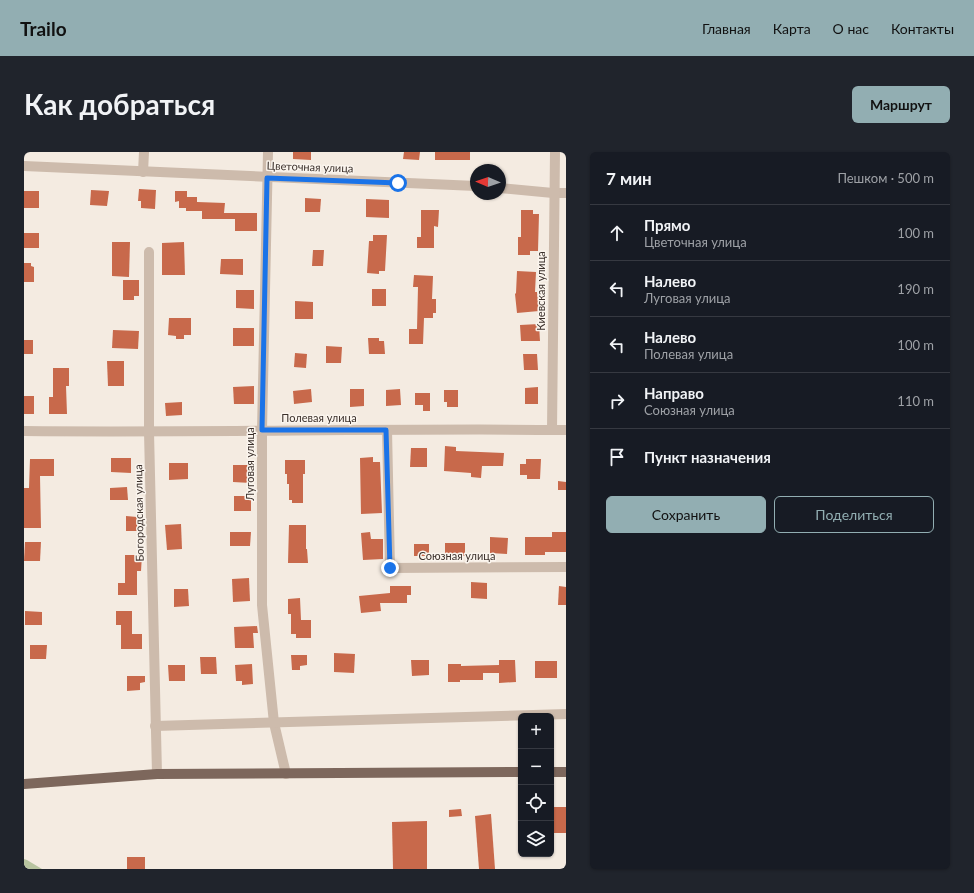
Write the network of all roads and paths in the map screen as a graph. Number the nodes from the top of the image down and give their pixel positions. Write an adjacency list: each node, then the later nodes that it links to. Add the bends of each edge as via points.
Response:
1 (144, 152): 5 (street)
2 (268, 152): 6 (street, Луговая улица)
3 (555, 152): 10 (street, Киевская улица)
4 (24, 166): 5 (street, Цветочная улица)
5 (143, 172): 6 (street, Цветочная улица)
6 (267, 178): 7 (street, Цветочная улица); 12 (street, Луговая улица)
7 (470, 186)
8 (506, 189): 10 (street)
9 (566, 192): 10 (street)
10 (554, 193): 14 (street, Киевская улица)
11 (149, 252): 17 (street, Богородская улица)
12 (262, 430): 13 (street, Полевая улица); 17 (street, Полевая улица); 20 (street, Луговая улица, via 262,605)
13 (386, 430): 14 (street, Полевая улица); 18 (street, Союзная улица, via 390,568)
14 (552, 430): 15 (street, Полевая улица)
15 (566, 430)
16 (24, 432): 17 (street, Полевая улица)
17 (149, 432): 21 (street, Богородская улица)
18 (566, 567)
19 (566, 714): 20 (street)
20 (274, 723): 21 (street); 26 (street, Луговая улица)
21 (155, 726): 25 (street, Богородская улица)
22 (518, 772): 26 (main road)
23 (554, 772): 24 (main road)
24 (566, 772)
25 (157, 774): 26 (main road); 27 (main road)
26 (286, 774)
27 (24, 784)

